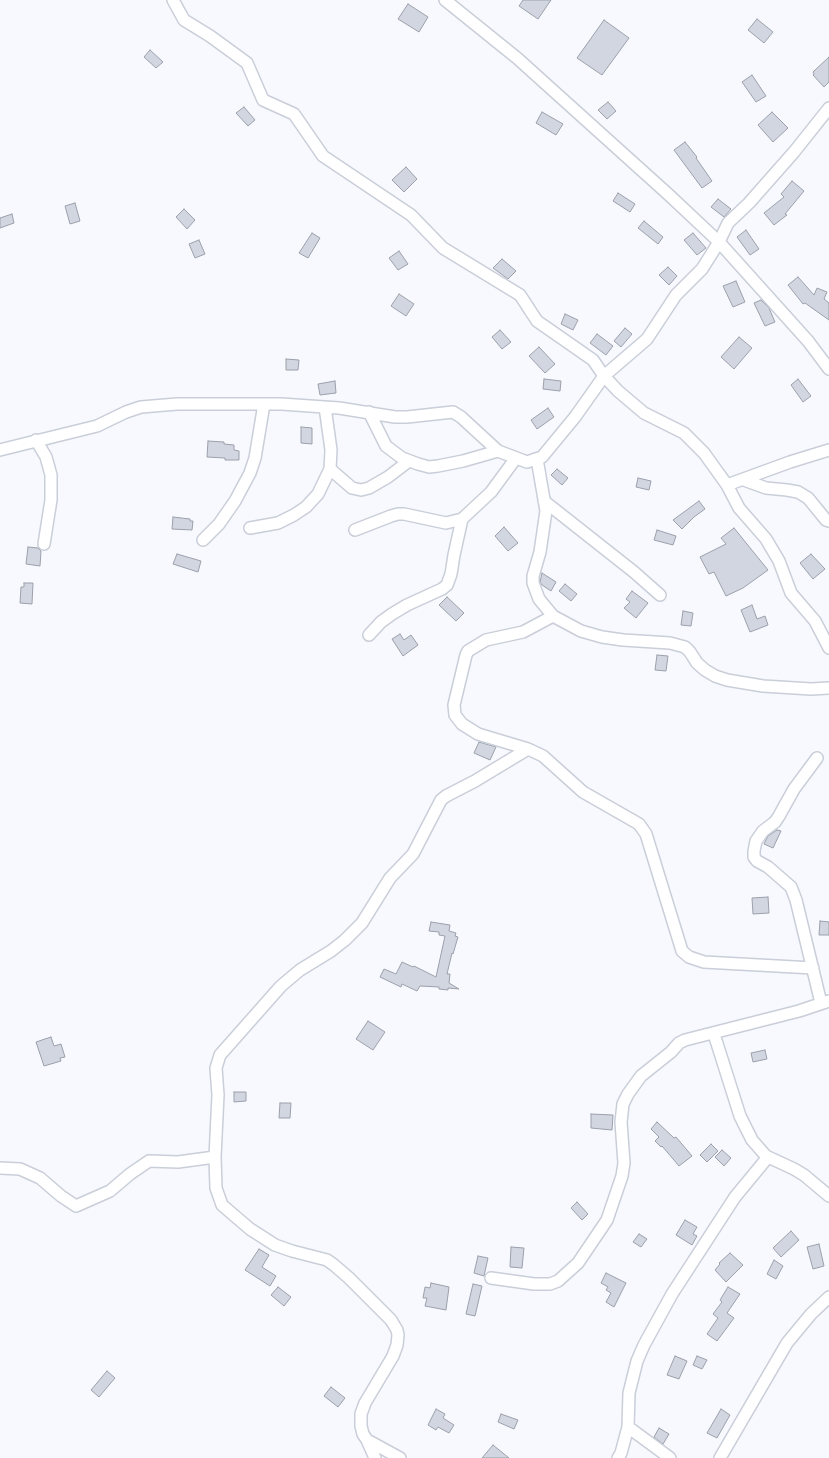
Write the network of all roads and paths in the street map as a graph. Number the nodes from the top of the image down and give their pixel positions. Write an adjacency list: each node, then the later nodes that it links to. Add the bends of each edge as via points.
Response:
1 (173, 0): 6 (street, via 184,20 246,64 263,100 294,114 323,156 411,215 443,248 520,295 537,321 593,360)
2 (445, 0): 4 (street, via 517,58)
3 (829, 108): 4 (street, via 794,152 728,223)
4 (719, 242): 5 (street); 6 (street, via 702,269 676,295 647,339)
5 (829, 369)
6 (604, 376): 15 (street, via 575,417 542,457); 19 (street, via 644,413 684,433)
7 (264, 404): 8 (street); 10 (street, via 141,407 98,426); 25 (street, via 250,474 224,517)
8 (325, 407): 9 (street); 17 (street, via 331,450)
9 (369, 412): 13 (street, via 407,417 453,412); 16 (street, via 386,446)
10 (36, 440): 11 (street); 26 (street, via 51,475 51,500)
11 (0, 450)
12 (829, 450): 18 (street)
13 (498, 451): 14 (street); 16 (street, via 429,467)
14 (516, 458): 15 (street, via 527,462); 21 (street, via 491,492)
15 (536, 459): 20 (street)
16 (409, 461): 17 (street, via 361,490 352,488)
17 (330, 469): 23 (street, via 318,494 306,507 278,523)
18 (744, 480): 19 (street); 22 (street, via 803,495)
19 (726, 485): 30 (street, via 739,508 773,549 791,593 815,621)
20 (544, 501): 27 (street); 28 (street, via 544,534 533,583 539,599)
21 (462, 519): 24 (street, via 446,523 398,514); 29 (street, via 447,585 392,614)
22 (829, 521)
23 (250, 528)
24 (355, 530)
25 (203, 540)
26 (44, 544)
27 (660, 595)
28 (553, 616): 31 (street, via 581,631 602,637 685,647 705,670 727,680 763,686); 32 (street, via 524,632 486,640 468,652 454,705 455,715 473,731)
29 (368, 635)
30 (829, 648)
31 (829, 688)
32 (528, 749): 34 (street, via 543,756 583,792 641,827 646,834 682,951 689,957 704,962); 37 (street, via 443,798 413,854 390,878 362,923 331,951 288,979 220,1055 216,1068)
33 (817, 758): 34 (street, via 775,822 756,841 754,851 757,861 791,887)
34 (813, 968): 35 (street)
35 (825, 1002): 36 (street)
36 (714, 1034): 38 (street, via 744,1124 752,1140); 41 (street, via 679,1044 640,1076 628,1094 621,1122 622,1176 607,1220 578,1263 550,1284)
37 (215, 1157): 39 (street, via 178,1162 149,1161 110,1191 76,1206 40,1178 20,1169); 44 (street, via 216,1188 222,1205 250,1229 275,1244 327,1260 349,1278 397,1330 395,1350 361,1414 361,1426)
38 (768, 1157): 40 (street, via 804,1175); 43 (street, via 735,1197 672,1294 644,1345 629,1393)
39 (0, 1168)
40 (829, 1196)
41 (491, 1278)
42 (829, 1297): 49 (street, via 788,1343)
43 (628, 1427): 47 (street); 48 (street)
44 (367, 1440): 45 (street); 46 (street)
45 (375, 1458)
46 (400, 1458)
47 (618, 1458)
48 (670, 1458)
49 (720, 1458)

